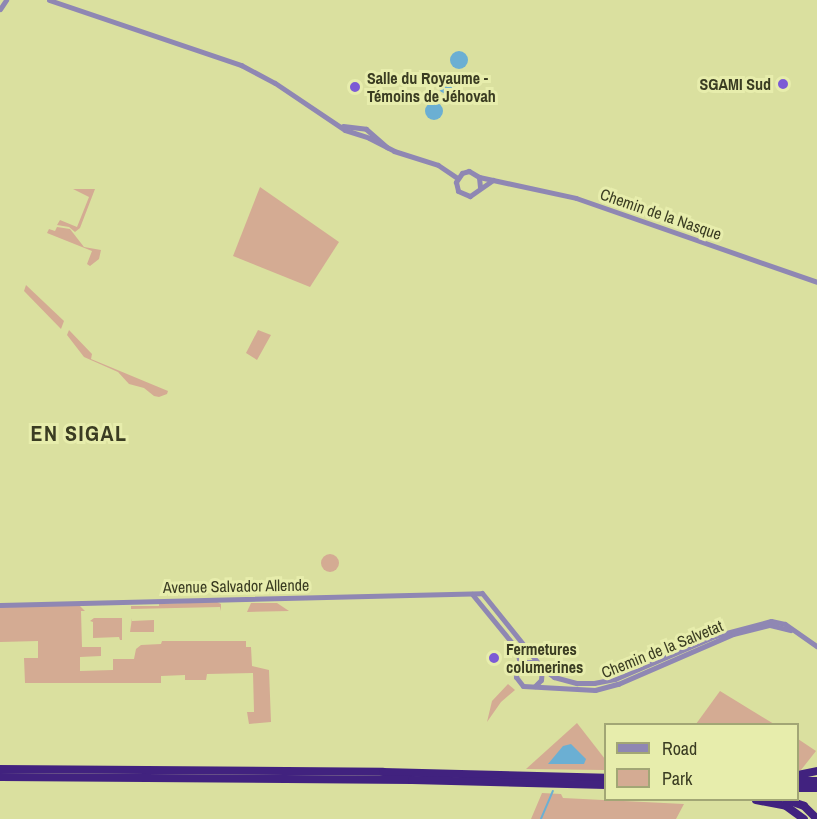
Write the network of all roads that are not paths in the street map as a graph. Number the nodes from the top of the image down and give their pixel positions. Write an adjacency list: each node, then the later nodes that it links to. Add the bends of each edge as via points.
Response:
1 (6, 0): 3 (street)
2 (49, 0): 5 (street, via 241,65 333,123 392,151 438,165)
3 (0, 9)
4 (479, 177): 5 (street, via 469,171); 6 (street, Chemin de la Nasque); 7 (street)
5 (457, 178): 7 (street, via 456,189 463,195 473,195)
6 (494, 180): 7 (street); 8 (street, Chemin de la Nasque, via 590,203)
7 (480, 187)
8 (817, 282)
9 (472, 594): 10 (street, Avenue Salvador Allende); 15 (street, via 482,593); 16 (street, via 517,649)
10 (0, 605)
11 (797, 632): 12 (street, Chemin de la Salvetat); 17 (street, Chemin de la Salvetat, via 776,621 737,628 615,679 594,683 564,681); 18 (street, Chemin de la Salvetat, via 774,625 733,634 604,689)
12 (810, 643): 13 (street, Chemin de la Salvetat); 14 (street, Chemin de la Salvetat)
13 (817, 646)
14 (817, 652)
15 (535, 662): 16 (street); 17 (street)
16 (520, 664): 18 (street, via 516,672 518,681 526,687)
17 (542, 668): 18 (street, via 542,680)
18 (535, 686)
19 (0, 769): 23 (highway)
20 (817, 771): 21 (highway)
21 (799, 775)
22 (0, 777): 26 (highway)
23 (604, 778)
24 (799, 781): 25 (highway)
25 (817, 781)
26 (604, 787)
27 (799, 788): 28 (highway)
28 (817, 788)
29 (761, 801): 31 (highway, via 786,806)
30 (790, 801): 32 (highway, via 804,806)
31 (804, 819)
32 (817, 819)

